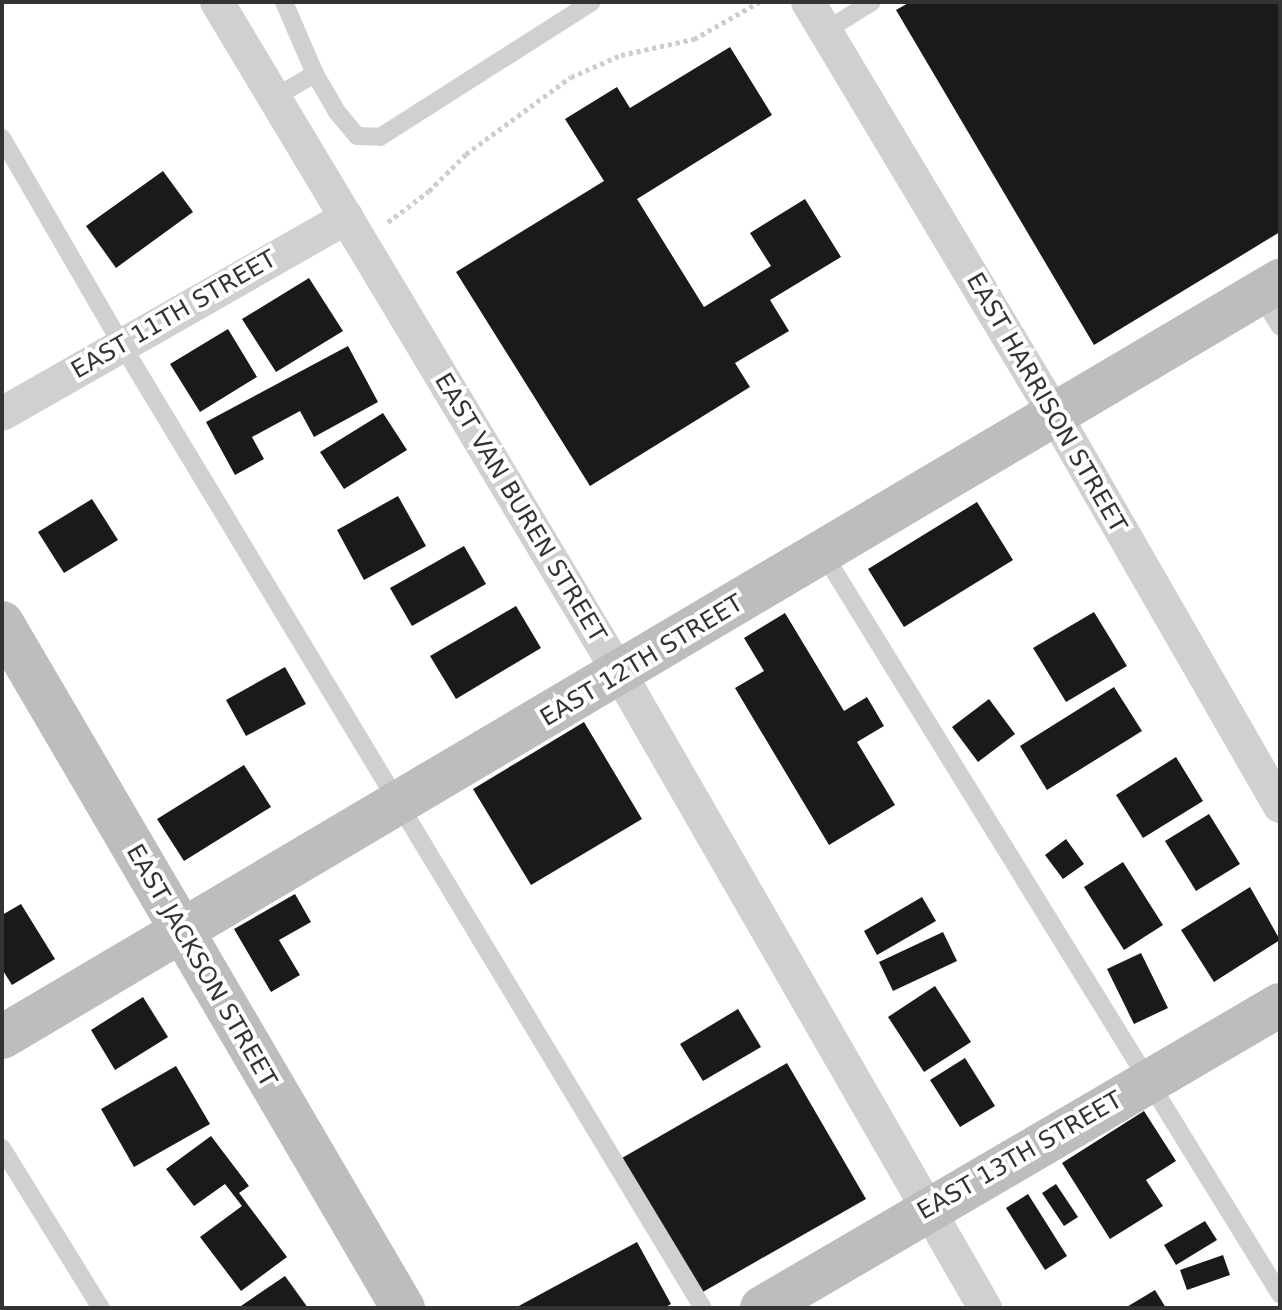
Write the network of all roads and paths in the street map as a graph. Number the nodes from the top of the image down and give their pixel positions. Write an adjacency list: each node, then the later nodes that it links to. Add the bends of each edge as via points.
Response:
1 (217, 2): 9 (street, EAST VAN BUREN STREET)
2 (284, 2): 8 (lane)
3 (592, 2): 8 (lane, via 380,137 357,136)
4 (759, 2): 11 (path, via 694,39 621,55 571,77 466,154 395,218)
5 (808, 2): 7 (street, EAST HARRISON STREET)
6 (872, 2): 7 (lane)
7 (825, 31): 15 (street, EAST HARRISON STREET)
8 (315, 74): 9 (lane)
9 (275, 97): 11 (street, EAST VAN BUREN STREET)
10 (2, 138): 13 (lane)
11 (353, 228): 13 (street, EAST 11TH STREET); 18 (street, EAST VAN BUREN STREET)
12 (1273, 300): 15 (main road, EAST 12TH STREET)
13 (122, 345): 14 (street, EAST 11TH STREET); 19 (lane)
14 (2, 414)
15 (1055, 415): 16 (main road, EAST 12TH STREET); 20 (street, EAST HARRISON STREET)
16 (823, 553): 18 (main road, EAST 12TH STREET); 24 (lane)
17 (2, 623): 21 (main road, EAST JACKSON STREET)
18 (620, 674): 19 (main road, EAST 12TH STREET); 26 (street, EAST VAN BUREN STREET)
19 (400, 804): 21 (main road, EAST 12TH STREET); 30 (lane)
20 (1280, 806)
21 (181, 933): 23 (main road, EAST 12TH STREET); 29 (main road, EAST JACKSON STREET)
22 (1280, 1005): 24 (main road, EAST 13TH STREET)
23 (2, 1037)
24 (1150, 1080): 26 (main road, EAST 13TH STREET); 27 (lane)
25 (2, 1148): 28 (lane)
26 (929, 1208): 31 (main road, EAST 13TH STREET); 32 (street, EAST VAN BUREN STREET)
27 (1280, 1294)
28 (101, 1308)
29 (403, 1308)
30 (703, 1308)
31 (762, 1308)
32 (985, 1308)

